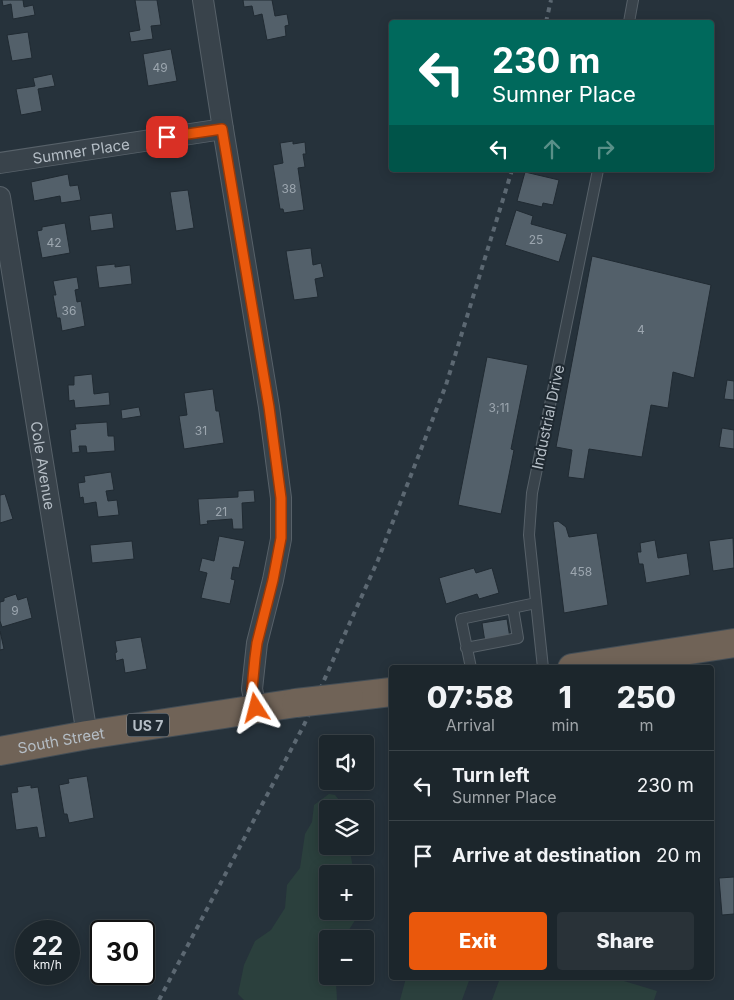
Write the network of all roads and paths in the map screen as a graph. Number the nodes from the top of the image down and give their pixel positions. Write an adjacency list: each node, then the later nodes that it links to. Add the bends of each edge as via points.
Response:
1 (203, 0): 4 (street)
2 (634, 0): 3 (lane)
3 (629, 20)
4 (222, 129): 5 (street, Sumner Place); 16 (street, via 269,407 281,498 281,538 257,643 252,689)
5 (0, 163)
6 (598, 172): 8 (lane, Industrial Drive, via 532,492 529,535)
7 (0, 197): 17 (street, Cole Avenue)
8 (536, 602): 9 (lane); 13 (lane, Industrial Drive)
9 (513, 608): 11 (lane, via 461,619); 11 (lane, via 518,638)
10 (734, 643): 14 (highway)
11 (466, 648): 12 (lane)
12 (470, 665)
13 (543, 665)
14 (591, 665)
15 (389, 692): 16 (highway, South Street / US 7, bridge)
16 (256, 708): 17 (highway, South Street / US 7)
17 (86, 735): 18 (highway, South Street / US 7)
18 (0, 751)

